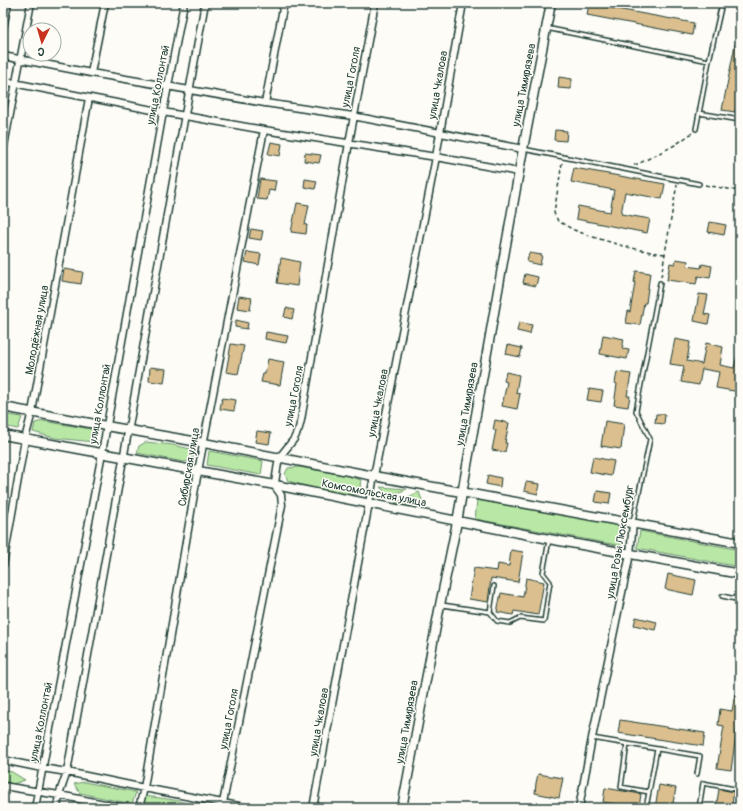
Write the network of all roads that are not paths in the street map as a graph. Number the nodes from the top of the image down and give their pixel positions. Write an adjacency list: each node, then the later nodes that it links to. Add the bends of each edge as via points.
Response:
1 (8, 3): 12 (street)
2 (31, 3): 14 (street)
3 (105, 3): 16 (street)
4 (184, 3): 19 (street, улица Коллонтай)
5 (205, 3): 20 (street)
6 (284, 3): 22 (street)
7 (375, 3): 26 (street, улица Гоголя)
8 (462, 3): 30 (street, улица Чкалова)
9 (551, 3): 11 (street, улица Тимирязева)
10 (722, 3): 15 (lane)
11 (546, 28): 15 (lane); 32 (street, улица Тимирязева)
12 (3, 29)
13 (3, 56): 14 (street)
14 (21, 59): 16 (street); 18 (street)
15 (709, 61): 24 (lane)
16 (91, 73): 19 (street)
17 (3, 81): 18 (street)
18 (16, 84): 21 (street); 33 (street)
19 (168, 86): 20 (street); 23 (street, улица Коллонтай)
20 (189, 90): 22 (street); 25 (street)
21 (89, 98): 23 (street); 39 (street, Молодёжная улица)
22 (265, 103): 26 (street)
23 (163, 112): 25 (street); 40 (street, улица Коллонтай)
24 (699, 113): 27 (lane); 28 (lane)
25 (185, 116): 29 (street); 41 (street)
26 (353, 116): 30 (street); 31 (street, улица Гоголя)
27 (740, 120)
28 (696, 129)
29 (264, 130): 31 (street); 44 (street, Сибирская улица)
30 (440, 133): 32 (street); 34 (street, улица Чкалова)
31 (349, 143): 34 (street); 47 (street, улица Гоголя, via 301,420 294,439)
32 (523, 149): 35 (street, улица Тимирязева); 36 (lane)
33 (3, 151)
34 (436, 157): 35 (street); 49 (street, улица Чкалова)
35 (519, 172): 51 (street, улица Тимирязева)
36 (699, 184)
37 (660, 283): 54 (lane, улица Розы Люксембург, via 636,412 650,439)
38 (3, 407): 39 (street, Комсомольская улица)
39 (32, 412): 40 (street, Комсомольская улица); 43 (street, Молодёжная улица)
40 (106, 426): 41 (street, Комсомольская улица); 45 (street, улица Коллонтай)
41 (128, 430): 44 (street, Комсомольская улица); 46 (street)
42 (3, 435): 43 (street, Комсомольская улица)
43 (25, 439): 45 (street, Комсомольская улица); 58 (street, Молодёжная улица)
44 (204, 443): 47 (street, Комсомольская улица); 48 (street, Сибирская улица)
45 (102, 453): 46 (street, Комсомольская улица); 69 (street, улица Коллонтай)
46 (123, 457): 48 (street, Комсомольская улица); 70 (street)
47 (280, 457): 49 (street, Комсомольская улица); 50 (street, улица Гоголя)
48 (198, 472): 50 (street, Комсомольская улица); 73 (street, Сибирская улица)
49 (374, 476): 51 (street, Комсомольская улица); 52 (street, улица Чкалова)
50 (275, 485): 52 (street, Комсомольская улица); 78 (street, улица Гоголя, via 281,495 282,505)
51 (462, 492): 53 (street, улица Тимирязева); 54 (street, Комсомольская улица)
52 (369, 504): 53 (street, Комсомольская улица); 84 (street, улица Чкалова)
53 (457, 522): 55 (street, Комсомольская улица); 63 (street, улица Тимирязева)
54 (633, 524): 56 (street, Комсомольская улица); 57 (street, улица Розы Люксембург)
55 (549, 539): 57 (street, Комсомольская улица); 64 (lane, via 543,573 550,582 544,621 520,618 510,623 498,621)
56 (740, 543)
57 (630, 554): 59 (street, Комсомольская улица); 65 (street, улица Розы Люксембург)
58 (3, 565)
59 (740, 574)
60 (494, 586): 64 (lane)
61 (722, 596): 62 (lane)
62 (740, 600)
63 (440, 605): 64 (lane); 85 (street, улица Тимирязева)
64 (490, 612)
65 (592, 738): 66 (lane); 86 (street, улица Розы Люксембург)
66 (627, 744): 67 (lane); 76 (lane, via 620,787)
67 (657, 749): 71 (lane, via 700,756); 76 (lane)
68 (3, 760): 69 (street)
69 (42, 768): 70 (street); 75 (street, улица Коллонтай)
70 (67, 772): 73 (street); 77 (street)
71 (697, 774)
72 (3, 786): 75 (street)
73 (144, 788): 78 (street); 82 (street, Сибирская улица)
74 (740, 790): 88 (lane, via 703,783)
75 (38, 792): 77 (street); 79 (street, улица Коллонтай)
76 (649, 792): 87 (lane)
77 (59, 795): 80 (street); 81 (street)
78 (223, 806): 83 (street)
79 (35, 808)
80 (57, 808)
81 (125, 808)
82 (139, 808)
83 (249, 808)
84 (314, 808)
85 (402, 808)
86 (580, 808)
87 (646, 808)
88 (699, 808)

